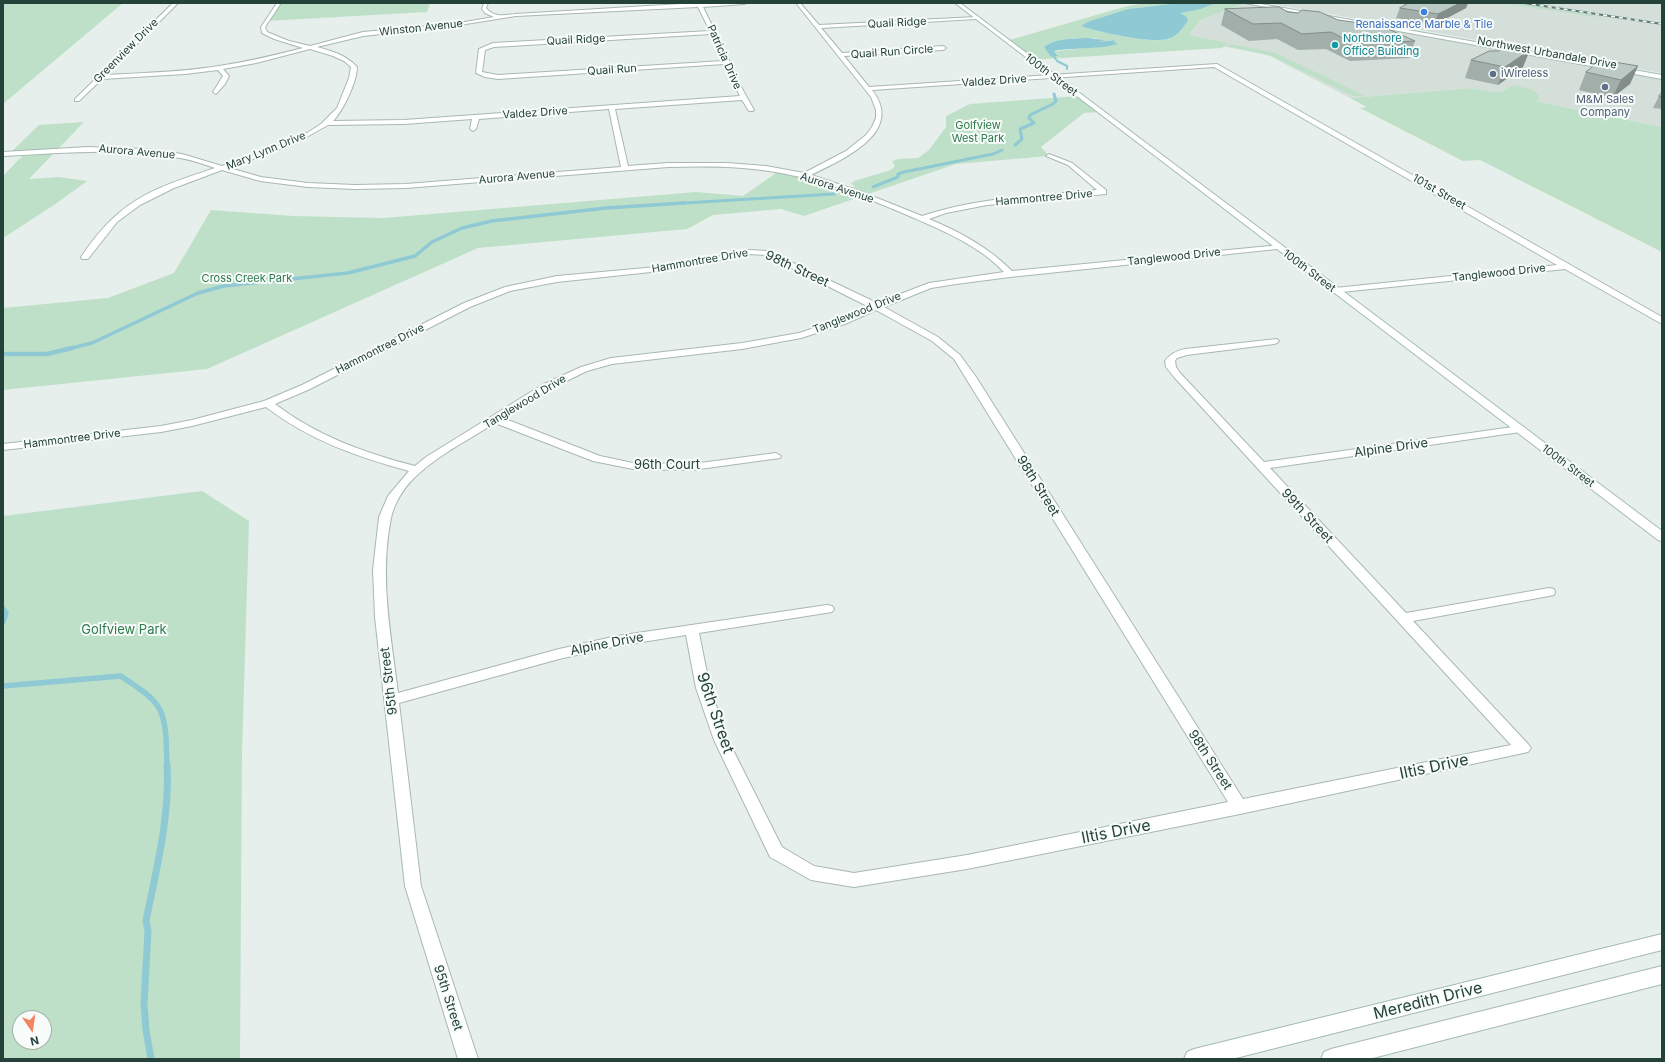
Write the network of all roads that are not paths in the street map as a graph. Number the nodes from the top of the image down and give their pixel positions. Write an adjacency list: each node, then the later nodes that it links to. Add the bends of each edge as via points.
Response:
1 (176, 3): 22 (street, Greenview Drive)
2 (279, 3): 14 (street, Mary Lynn Drive, via 263,27 265,33 280,41)
3 (486, 3): 10 (street, via 484,8 487,12)
4 (744, 3): 9 (street, Winston Avenue)
5 (798, 3): 12 (street)
6 (957, 3): 11 (street, 100th Street)
7 (1247, 3): 24 (street, Northwest Urbandale Drive)
8 (1266, 3): 20 (street, Northwest Urbandale Drive)
9 (700, 4): 10 (street, Winston Avenue); 13 (street, Patricia Drive)
10 (500, 18): 14 (street, Winston Avenue, via 363,34)
11 (976, 18): 12 (street, Quail Ridge); 21 (street, 100th Street)
12 (818, 26): 16 (street)
13 (713, 32): 17 (street, Patricia Drive); 23 (street, Quail Ridge, via 487,46 482,50 479,73)
14 (307, 48): 19 (street, Winston Avenue); 32 (street, Mary Lynn Drive, via 337,55 348,60 354,67 341,107)
15 (943, 48): 16 (street, Quail Run Circle)
16 (841, 55): 25 (street)
17 (727, 62): 23 (street, Quail Run); 27 (street, Patricia Drive)
18 (1216, 65): 21 (street, Valdez Drive); 43 (street, 101st Street)
19 (219, 68): 22 (street, Winston Avenue); 26 (street, via 226,76)
20 (1662, 73)
21 (1053, 76): 25 (street, Valdez Drive); 40 (street, 100th Street)
22 (101, 77): 28 (street, Greenview Drive)
23 (498, 77)
24 (1662, 78)
25 (868, 89): 38 (street, via 878,106 879,117 871,133 852,150)
26 (216, 92)
27 (743, 98): 29 (street, Valdez Drive); 30 (street, Patricia Drive)
28 (77, 100)
29 (612, 107): 31 (street, Valdez Drive); 37 (street)
30 (751, 110)
31 (476, 117): 32 (street, Valdez Drive, via 404,122); 33 (street)
32 (326, 123): 36 (street, Mary Lynn Drive, via 298,140)
33 (473, 129)
34 (3, 154): 36 (street, Aurora Avenue, via 88,149 139,150 182,156)
35 (1049, 156): 39 (street, Hammontree Drive, via 1070,164 1102,192 973,204)
36 (222, 169): 37 (street, Aurora Avenue, via 260,179 355,187 406,186); 42 (street, Mary Lynn Drive, via 172,186 121,213)
37 (625, 169): 38 (street, Aurora Avenue, via 668,165 724,165 770,169)
38 (804, 176): 39 (street, Aurora Avenue, via 824,181)
39 (922, 219): 44 (street, Aurora Avenue, via 967,239 998,261)
40 (1277, 247): 44 (street, Tanglewood Drive); 45 (street, 100th Street)
41 (757, 252): 46 (street, 98th Street, via 768,254); 49 (street, Hammontree Drive, via 679,267 557,279 504,290 467,305 306,387)
42 (85, 257)
43 (1567, 266): 45 (street, Tanglewood Drive); 47 (street, 101st Street)
44 (1010, 274): 46 (street, Tanglewood Drive, via 929,286)
45 (1335, 291): 51 (street, 100th Street)
46 (876, 307): 50 (street, Tanglewood Drive, via 822,329 777,341 640,356 584,369 546,387); 64 (street, 98th Street, via 935,339 957,357)
47 (1662, 321)
48 (1274, 341): 54 (street, 99th Street, via 1185,352 1174,356 1170,361 1176,375)
49 (268, 403): 52 (street, Hammontree Drive, via 217,418 161,429); 55 (street, via 307,431 338,446)
50 (495, 419): 53 (street, 96th Court, via 597,459 633,466 692,467); 55 (street, Tanglewood Drive, via 430,459)
51 (1520, 430): 54 (street, Alpine Drive); 56 (street, 100th Street)
52 (3, 447)
53 (776, 456)
54 (1262, 466): 59 (street, 99th Street)
55 (417, 470): 61 (street, 95th Street, via 394,496 385,517 379,570)
56 (1662, 537)
57 (1549, 592): 59 (street)
58 (827, 609): 60 (street, Alpine Drive)
59 (1403, 618): 62 (street, 99th Street)
60 (692, 629): 61 (street, Alpine Drive, via 617,641 559,654); 63 (street, 96th Street, via 706,696 721,740)
61 (392, 700): 67 (street, 95th Street, via 413,886)
62 (1523, 748): 64 (street, Iltis Drive)
63 (749, 794): 64 (street, Iltis Drive, via 776,852 811,873 854,880 967,862)
64 (1240, 807)
65 (1662, 942): 68 (street, Meredith Drive)
66 (1662, 975): 69 (street)
67 (468, 1059)
68 (1194, 1059)
69 (1331, 1059)

